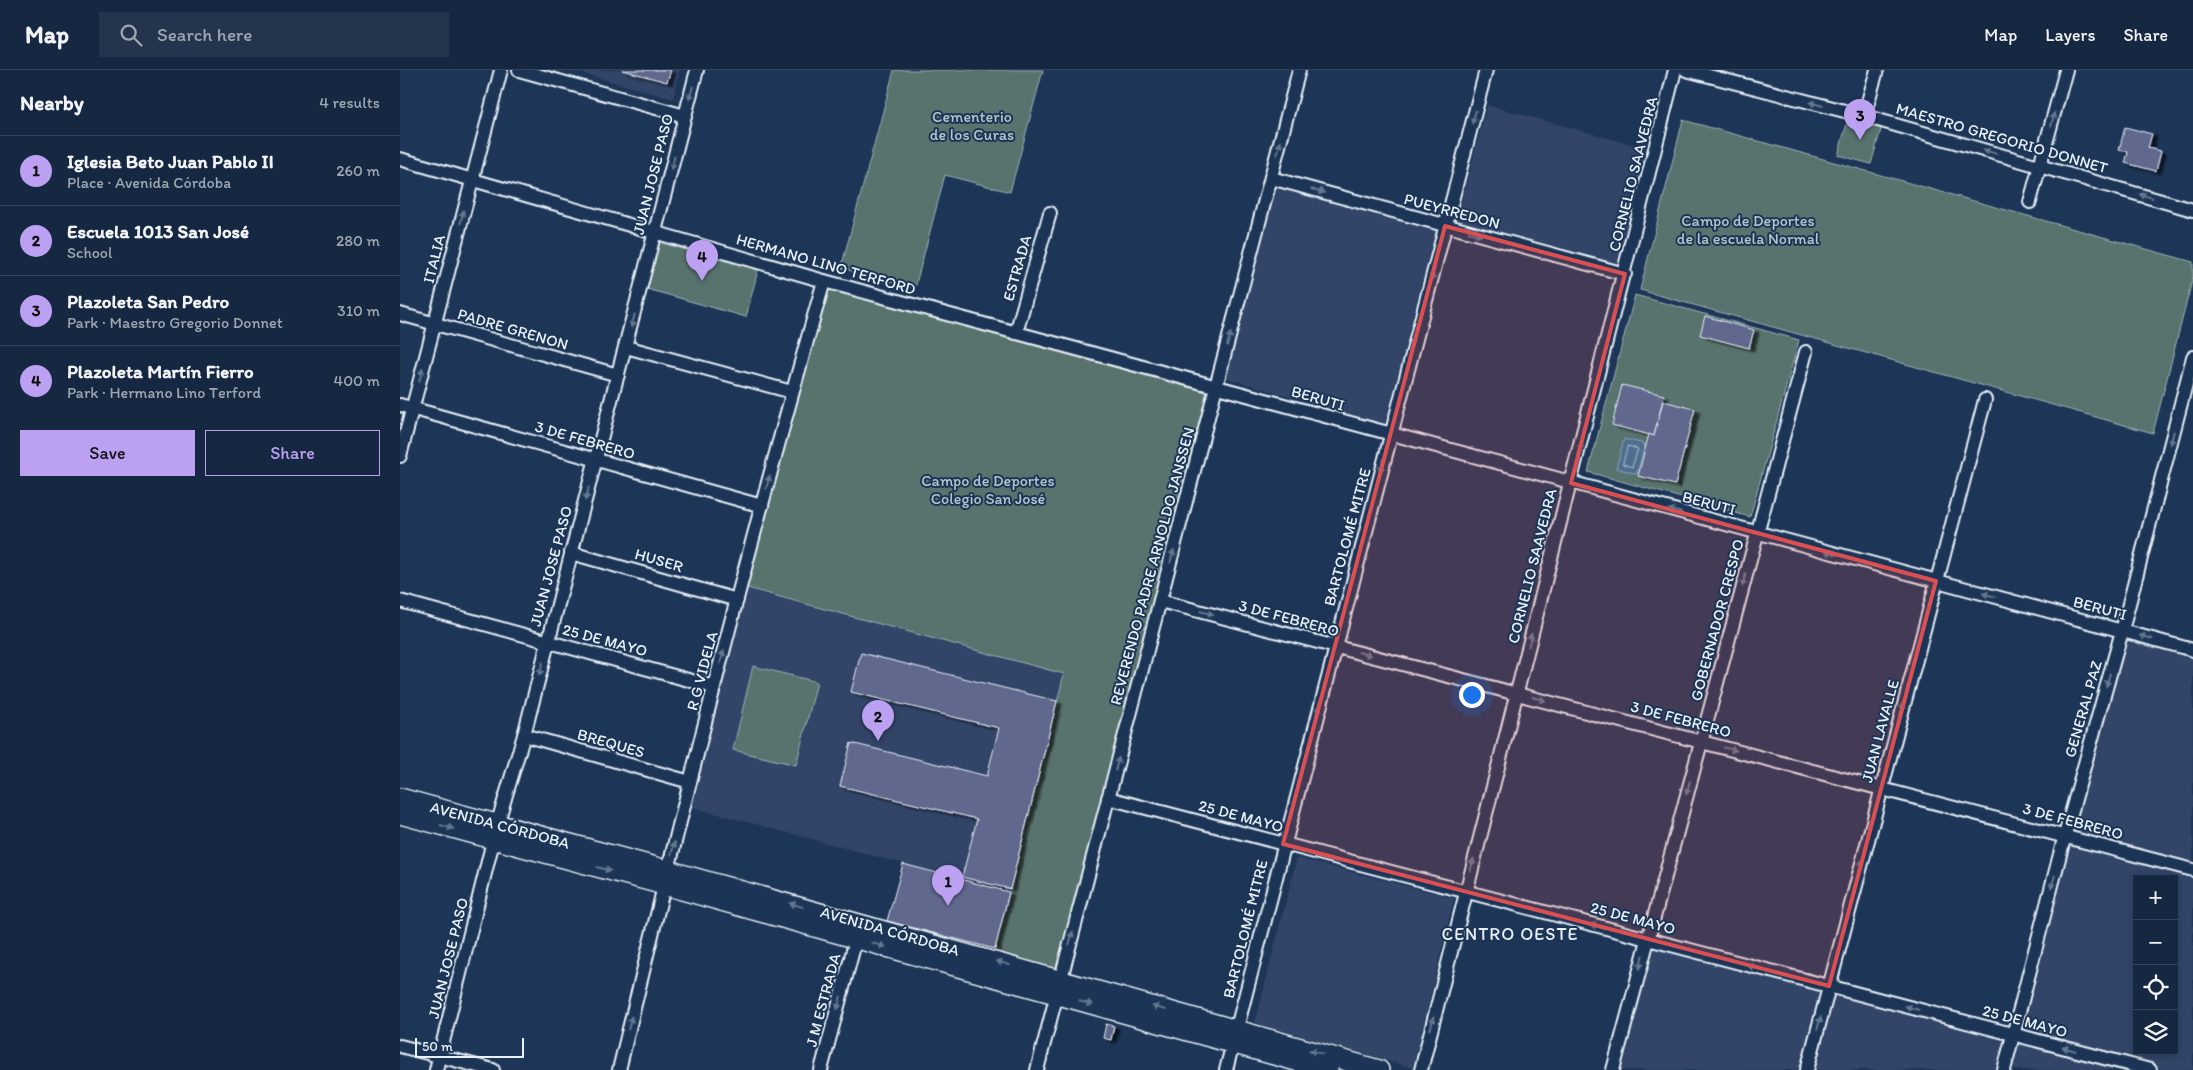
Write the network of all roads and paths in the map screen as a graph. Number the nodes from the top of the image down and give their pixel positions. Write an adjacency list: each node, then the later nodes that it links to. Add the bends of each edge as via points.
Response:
1 (502, 70): 15 (street, ITALIA)
2 (519, 70): 10 (street)
3 (697, 70): 10 (street, JUAN JOSE PASO, one-way to 10)
4 (1299, 70): 14 (street, REVERENDO PADRE ARNOLDO JANSSEN, one-way to 4)
5 (1486, 70): 19 (street, BARTOLOMÉ MITRE, one-way to 19)
6 (1675, 70): 21 (street, CORNELIO SAAVEDRA)
7 (1686, 70): 11 (street, MAESTRO GREGORIO DONNET, one-way to 7)
8 (1877, 70): 11 (street)
9 (2066, 70): 13 (street, one-way to 9)
10 (685, 116): 20 (street, JUAN JOSE PASO, one-way to 20)
11 (1864, 116): 13 (street, MAESTRO GREGORIO DONNET, one-way to 11)
12 (400, 159): 15 (street, HERMANO LINO TERFORD)
13 (2041, 166): 16 (street); 17 (street, MAESTRO GREGORIO DONNET, one-way to 13)
14 (1271, 178): 19 (street, PUEYRREDON, one-way to 19); 30 (street, REVERENDO PADRE ARNOLDO JANSSEN, one-way to 14)
15 (471, 180): 20 (street, HERMANO LINO TERFORD); 24 (street, ITALIA, one-way to 15)
16 (2030, 202)
17 (2193, 210)
18 (1050, 212): 25 (street, ESTRADA)
19 (1445, 226): 21 (street, PUEYRREDON, one-way to 21); 34 (street, BARTOLOMÉ MITRE, one-way to 34)
20 (655, 233): 22 (street, HERMANO LINO TERFORD); 26 (street, JUAN JOSE PASO, one-way to 26)
21 (1625, 274): 37 (street, CORNELIO SAAVEDRA, one-way to 21)
22 (824, 281): 25 (street, HERMANO LINO TERFORD); 31 (street, R G VIDELA)
23 (400, 314): 24 (street, PADRE GRENON)
24 (434, 324): 29 (street, PADRE GRENON); 33 (street, ITALIA, one-way to 24)
25 (1016, 333): 30 (street, HERMANO LINO TERFORD)
26 (626, 347): 29 (street, JUAN JOSE PASO); 31 (street)
27 (1806, 352): 39 (street, GOBERNADOR CRESPO)
28 (2193, 357): 45 (street, GENERAL PAZ, one-way to 45)
29 (618, 375): 36 (street, JUAN JOSE PASO)
30 (1216, 387): 34 (street, BERUTI); 44 (street, REVERENDO PADRE ARNOLDO JANSSEN, one-way to 30)
31 (792, 392): 38 (street, R G VIDELA, one-way to 31)
32 (1985, 400): 41 (street, JUAN LAVALLE)
33 (406, 407): 35 (street, ITALIA); 36 (street, 3 DE FEBRERO)
34 (1390, 435): 37 (street, BERUTI); 47 (street, BARTOLOMÉ MITRE, one-way to 47)
35 (400, 456)
36 (596, 460): 38 (street, 3 DE FEBRERO); 40 (street, JUAN JOSE PASO, one-way to 40)
37 (1571, 483): 39 (street, BERUTI, one-way to 37); 50 (street, CORNELIO SAAVEDRA, one-way to 37)
38 (762, 506): 42 (street, R G VIDELA)
39 (1757, 533): 41 (street, BERUTI, one-way to 39); 52 (street, GOBERNADOR CRESPO, one-way to 52)
40 (571, 552): 42 (street, HUSER); 46 (street, JUAN JOSE PASO)
41 (1936, 581): 45 (street, BERUTI, one-way to 41); 54 (street, JUAN LAVALLE, one-way to 41)
42 (737, 600): 49 (street, R G VIDELA, one-way to 42)
43 (400, 601): 46 (street, 25 DE MAYO)
44 (1160, 601): 47 (street, 3 DE FEBRERO, one-way to 47); 56 (street, REVERENDO PADRE ARNOLDO JANSSEN, one-way to 44)
45 (2122, 631): 48 (street, BERUTI, one-way to 45); 59 (street, GENERAL PAZ, one-way to 59)
46 (548, 642): 49 (street, 25 DE MAYO); 51 (street, JUAN JOSE PASO, one-way to 51)
47 (1335, 646): 50 (street, 3 DE FEBRERO, one-way to 50); 60 (street, BARTOLOMÉ MITRE, one-way to 60)
48 (2193, 650)
49 (714, 687): 53 (street, R G VIDELA)
50 (1516, 693): 52 (street, 3 DE FEBRERO, one-way to 52); 63 (street, CORNELIO SAAVEDRA, one-way to 50)
51 (524, 736): 53 (street, BREQUES); 58 (street, JUAN JOSE PASO)
52 (1701, 741): 54 (street, 3 DE FEBRERO, one-way to 54); 65 (street, GOBERNADOR CRESPO, one-way to 65)
53 (690, 782): 62 (street, R G VIDELA, one-way to 53)
54 (1882, 788): 59 (street, 3 DE FEBRERO); 66 (street, JUAN LAVALLE, one-way to 54)
55 (400, 798): 58 (main road, AVENIDA CÓRDOBA)
56 (1108, 798): 60 (street, 25 DE MAYO); 67 (street, REVERENDO PADRE ARNOLDO JANSSEN, one-way to 56)
57 (400, 814): 58 (main road, AVENIDA CÓRDOBA, one-way to 58)
58 (495, 833): 62 (main road, AVENIDA CÓRDOBA); 71 (street, JUAN JOSE PASO)
59 (2065, 835): 61 (street, 3 DE FEBRERO); 68 (street, GENERAL PAZ, one-way to 68)
60 (1283, 844): 63 (street, 25 DE MAYO); 69 (street, BARTOLOMÉ MITRE)
61 (2193, 870)
62 (666, 877): 64 (main road, AVENIDA CÓRDOBA); 67 (main road, AVENIDA CÓRDOBA, one-way to 62); 74 (street, R G VIDELA, one-way to 62)
63 (1465, 892): 65 (street, 25 DE MAYO, one-way to 63); 80 (street, CORNELIO SAAVEDRA, one-way to 63)
64 (856, 939): 67 (main road, AVENIDA CÓRDOBA, one-way to 67); 75 (street, J M ESTRADA, one-way to 75)
65 (1647, 939): 66 (street, 25 DE MAYO, one-way to 65); 81 (street, GOBERNADOR CRESPO, one-way to 81)
66 (1829, 986): 68 (street, 25 DE MAYO, one-way to 66); 82 (street, JUAN LAVALLE, one-way to 66)
67 (1058, 987): 69 (main road, AVENIDA CÓRDOBA); 76 (street, REVERENDO PADRE ARNOLDO JANSSEN)
68 (2013, 1034): 83 (street, GENERAL PAZ); 84 (street, 25 DE MAYO, one-way to 68)
69 (1235, 1036): 77 (street, BARTOLOMÉ MITRE); 78 (main road, AVENIDA CÓRDOBA); 79 (main road, AVENIDA CÓRDOBA, one-way to 69)
70 (400, 1046): 71 (street)
71 (440, 1057): 72 (street, JUAN JOSE PASO); 73 (street)
72 (436, 1070)
73 (492, 1070)
74 (619, 1070)
75 (821, 1070)
76 (1036, 1070)
77 (1226, 1070)
78 (1328, 1070)
79 (1379, 1070)
80 (1421, 1070)
81 (1613, 1070)
82 (1807, 1070)
83 (2004, 1070)
84 (2150, 1070)

